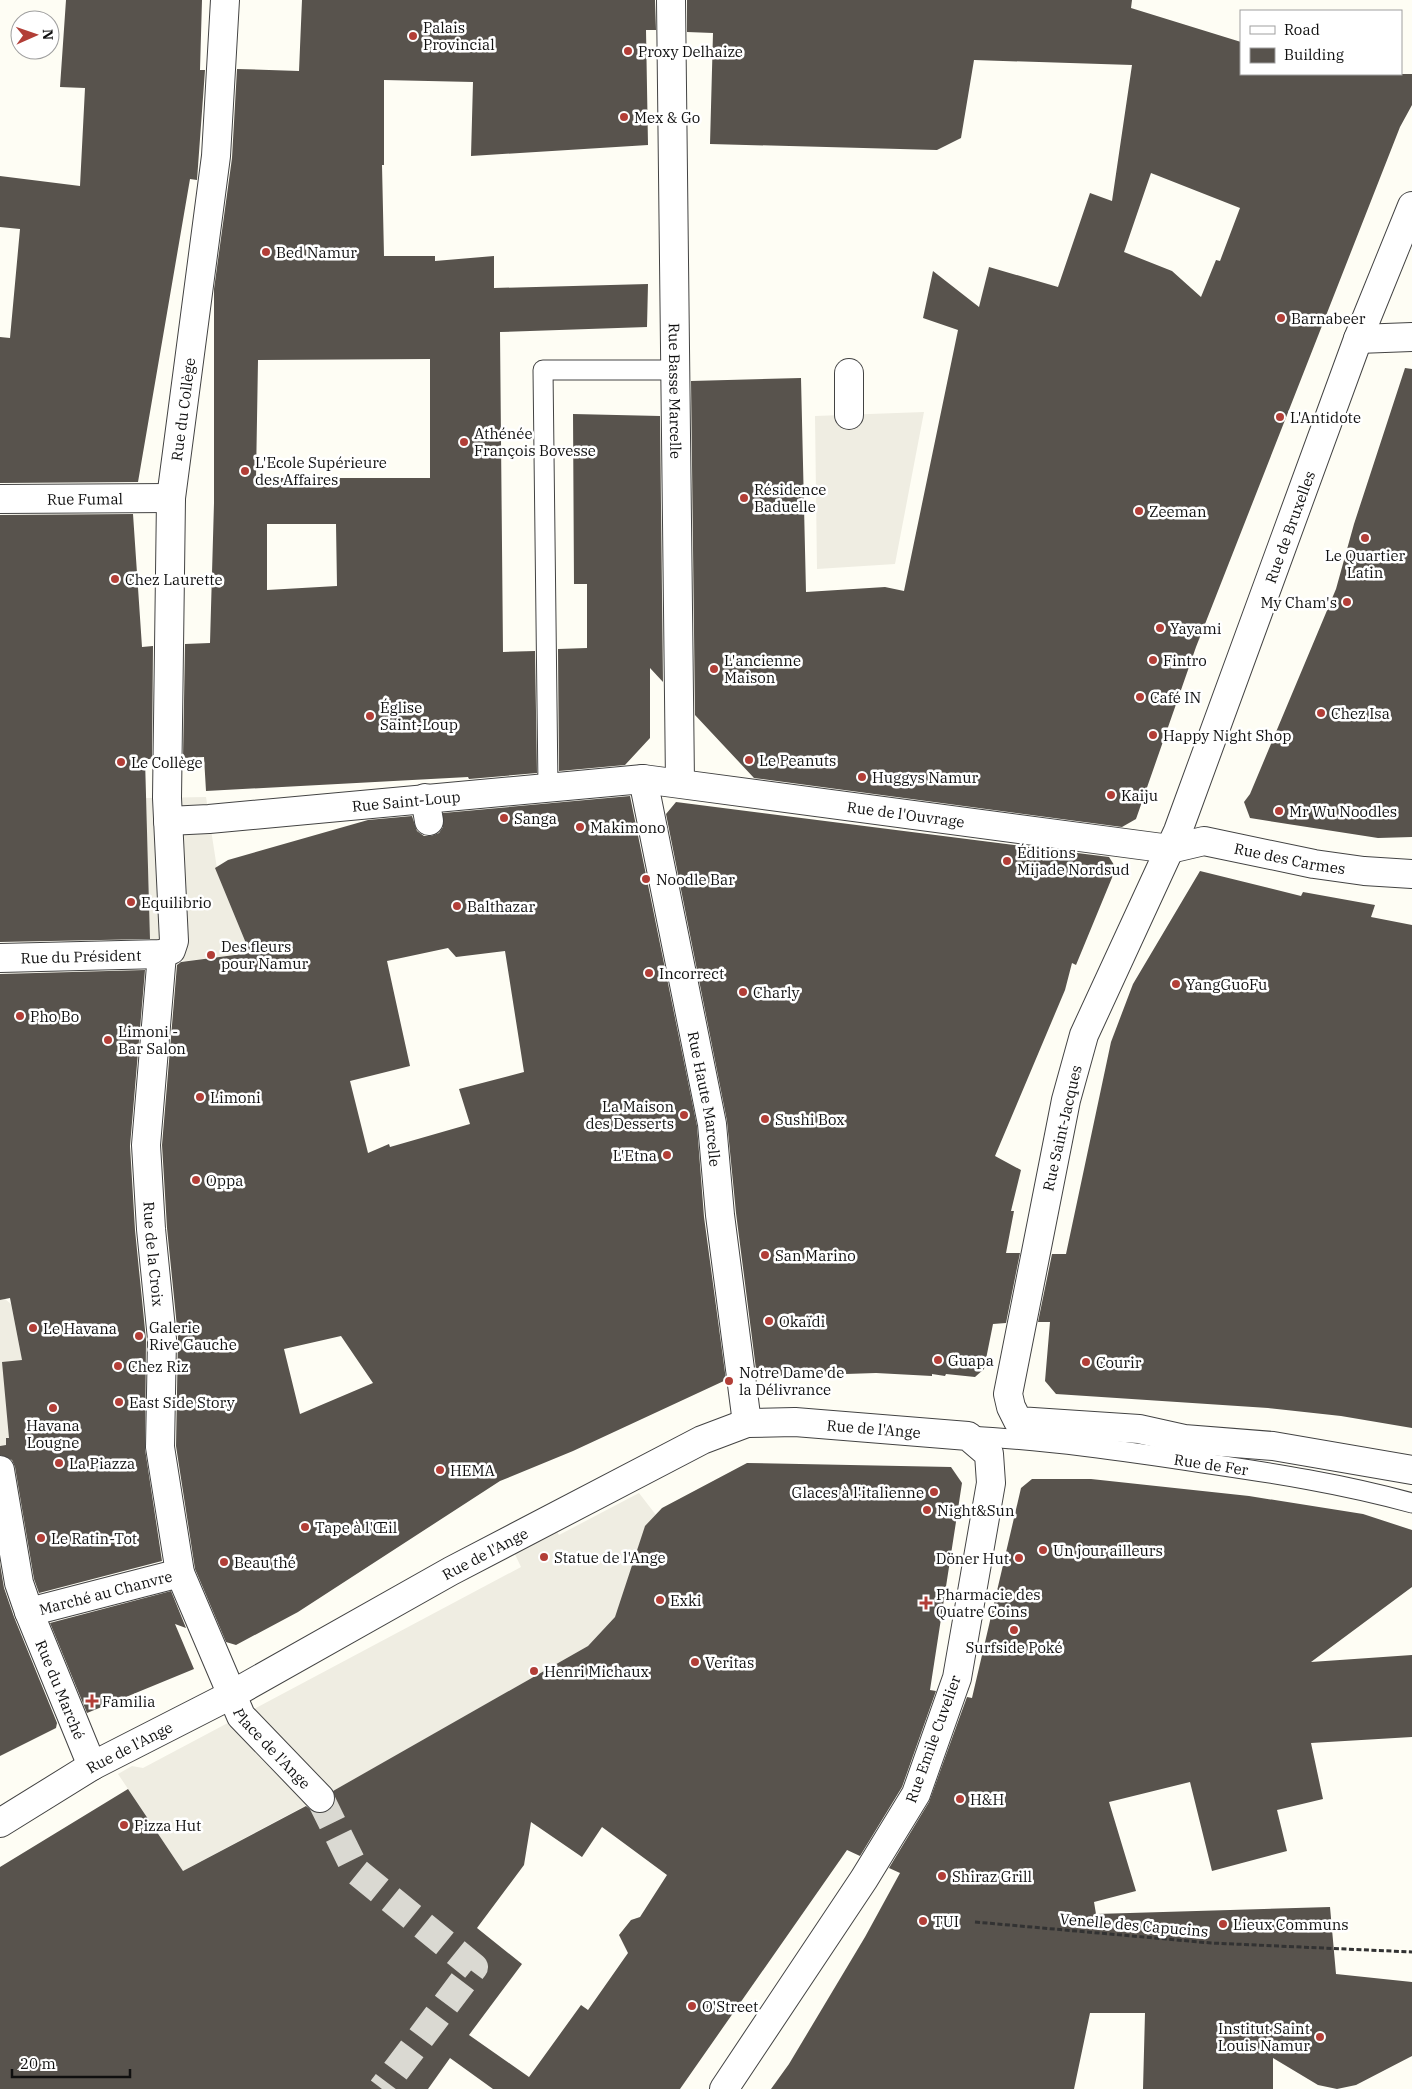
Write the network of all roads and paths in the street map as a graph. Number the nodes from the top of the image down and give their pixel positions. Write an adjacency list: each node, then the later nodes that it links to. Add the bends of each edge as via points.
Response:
1 (224, 0): 9 (street, Rue du Collège, via 216,156)
2 (671, 0): 6 (street, Rue Basse Marcelle)
3 (1412, 206): 5 (street, Rue de Bruxelles)
4 (1412, 337): 5 (street)
5 (1358, 339): 15 (street, Rue de Bruxelles)
6 (674, 370): 12 (street, Rue Basse Marcelle); 13 (lane, via 543,370)
7 (848, 373): 8 (street)
8 (849, 415)
9 (171, 498): 10 (street, Rue Fumal); 14 (street, Rue du Collège)
10 (0, 499)
11 (643, 779): 12 (street, Rue de l'Ouvrage); 13 (street, Rue Saint-Loup); 19 (street, Rue Haute Marcelle, via 712,1124 720,1215)
12 (680, 783): 15 (street, Rue de l'Ouvrage)
13 (548, 787): 14 (street, Rue Saint-Loup, via 427,810)
14 (168, 821): 17 (street, Rue du Collège, via 174,941 171,950)
15 (1170, 849): 16 (street, Rue des Carmes, via 1204,841 1364,872); 20 (street, Rue Saint-Jacques, via 1084,1035 1066,1100 1010,1386 1011,1407)
16 (1412, 874)
17 (162, 954): 18 (street, Rue du Président); 24 (street, Rue de la Croix, via 146,1145 162,1339 160,1447)
18 (0, 958)
19 (747, 1423): 20 (street, Rue de l'Ange, via 794,1422); 26 (street, Rue de l'Ange, via 702,1440 640,1483 451,1571)
20 (1005, 1438): 21 (street, Rue de Fer, via 1139,1428 1184,1439 1273,1446); 23 (lane, Rue de Fer, via 1302,1478); 33 (street, Rue Emile Cuvelier, via 991,1483 957,1678 916,1794 864,1879)
21 (1412, 1470)
22 (1, 1485): 25 (street, Rue du Marché, via 19,1583)
23 (1412, 1503)
24 (180, 1573): 25 (street, Marché au Chanvre); 26 (street, Rue de la Croix)
25 (29, 1612): 27 (street, Rue du Marché)
26 (231, 1695): 27 (street, Rue de l'Ange); 29 (street, Place de l'Ange, via 241,1716)
27 (92, 1766): 28 (street); 30 (street, Rue de l'Ange)
28 (118, 1774)
29 (320, 1798)
30 (0, 1823)
31 (975, 1922): 32 (path, Venelle des Capucins, via 1211,1943)
32 (1412, 1952)
33 (724, 2089)

